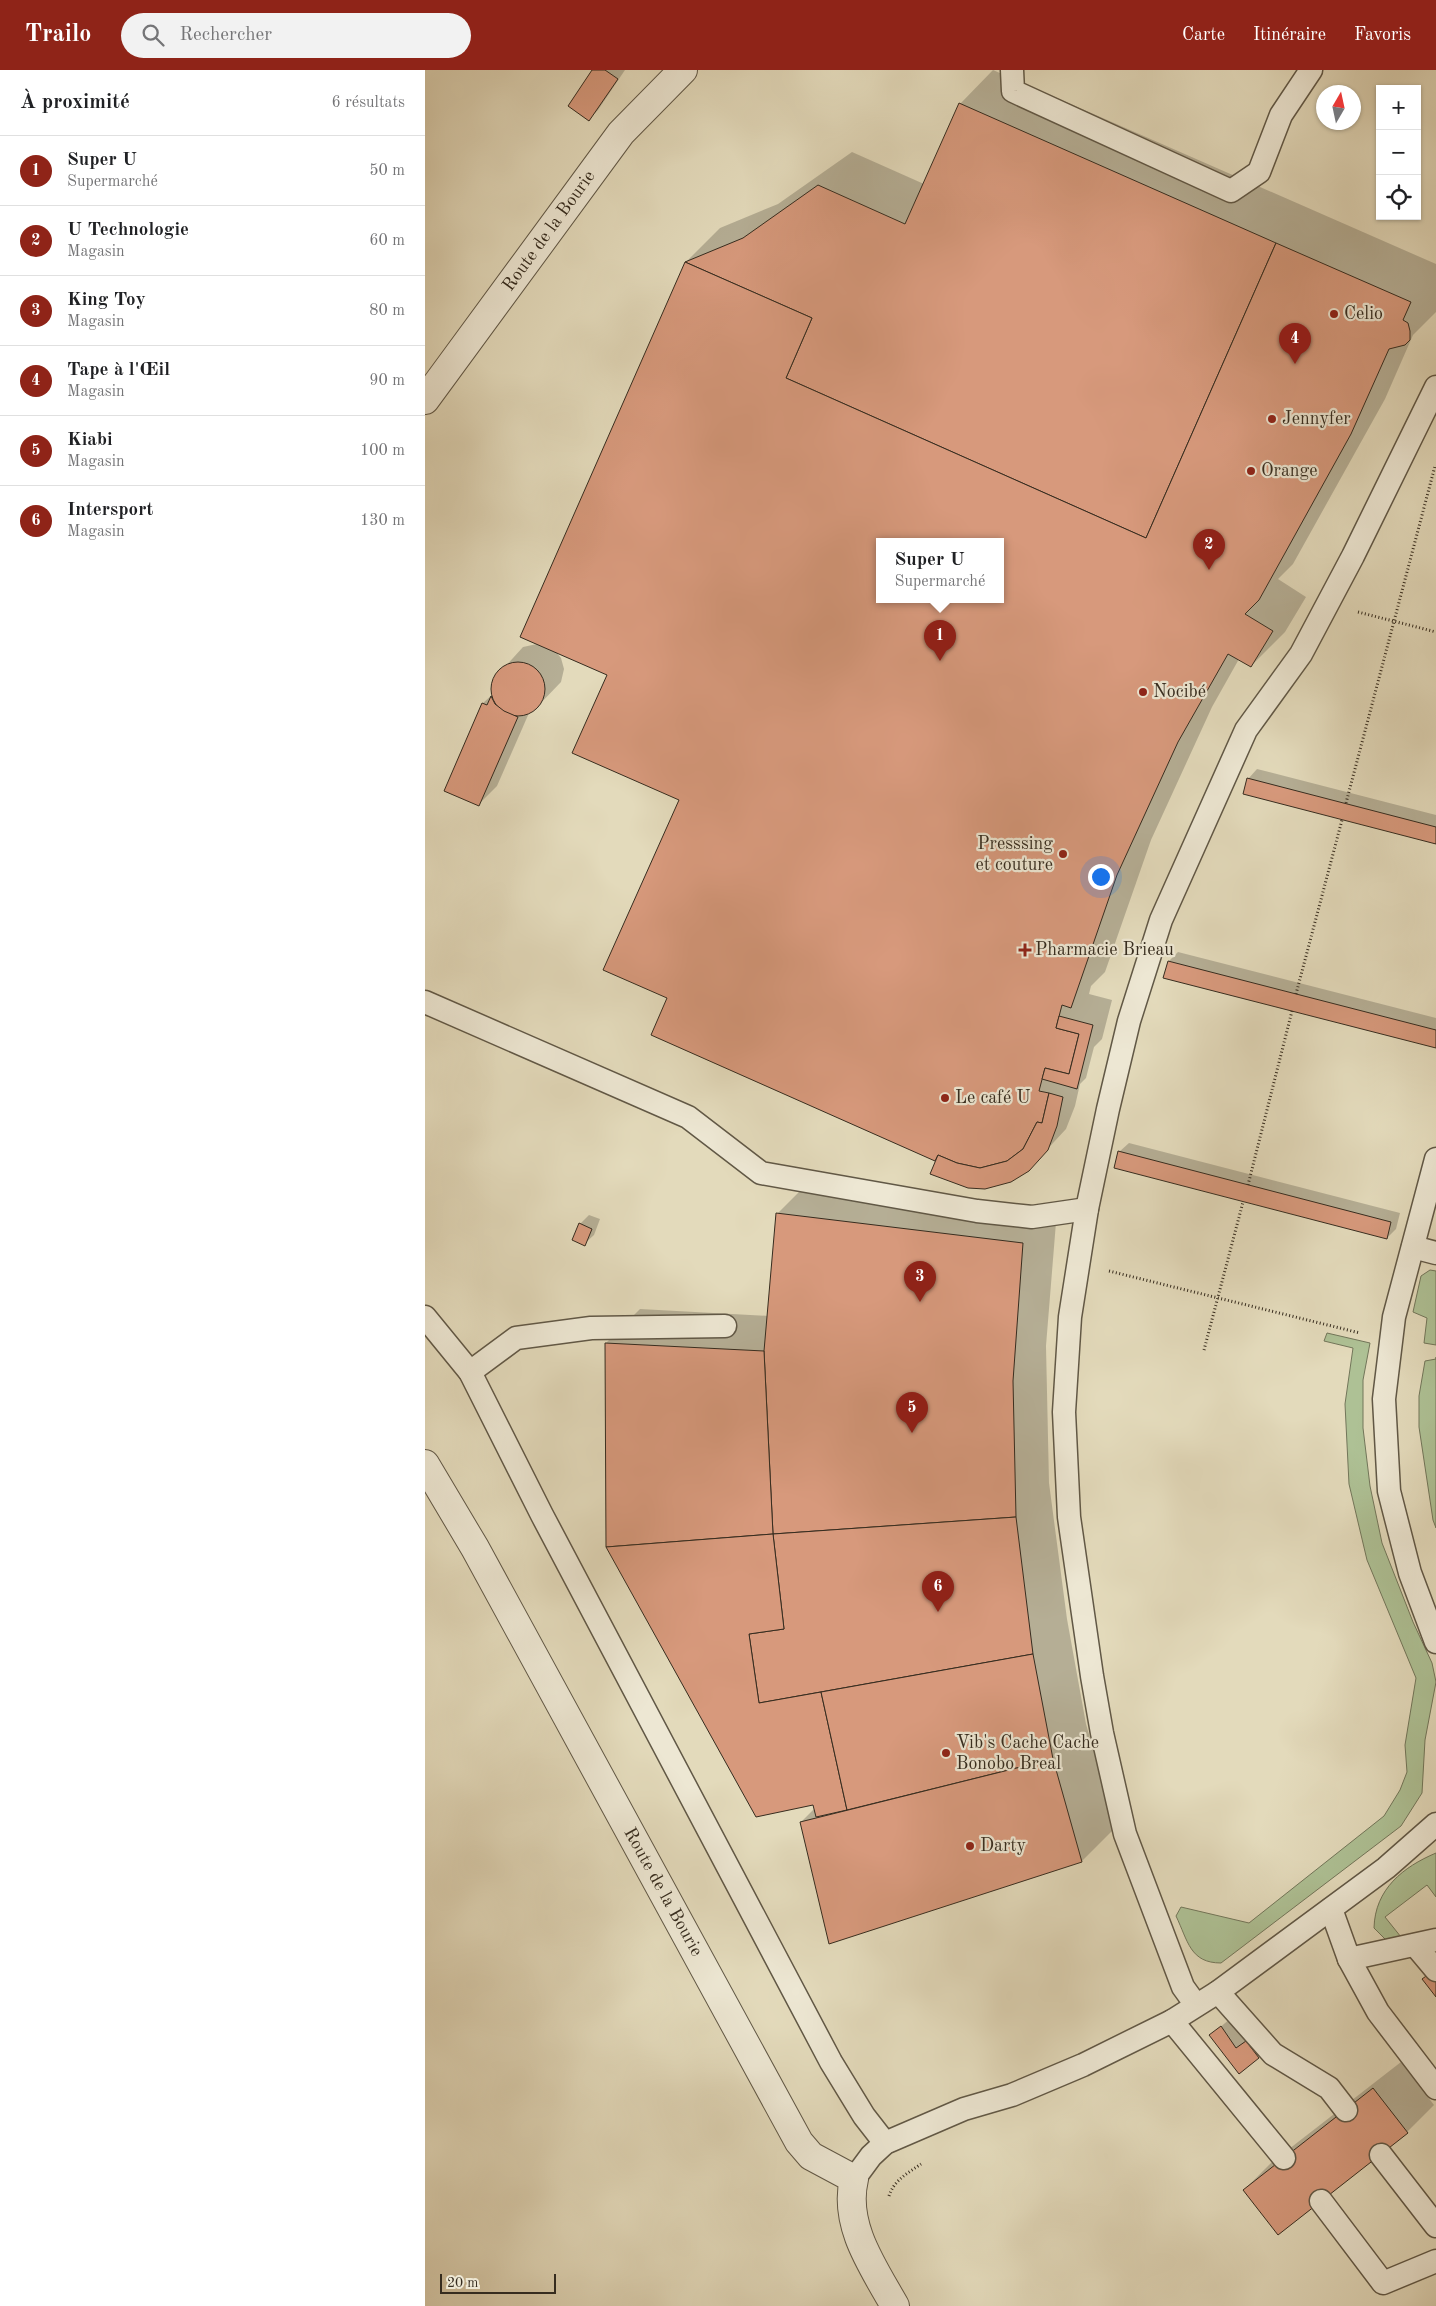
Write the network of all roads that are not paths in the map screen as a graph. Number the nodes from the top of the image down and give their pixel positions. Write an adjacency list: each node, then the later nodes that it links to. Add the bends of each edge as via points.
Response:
1 (683, 70): 5 (street, Route de la Bourie, via 621,133)
2 (1012, 70): 3 (lane, via 1013,91 1231,191 1259,172 1281,115)
3 (1311, 70)
4 (1436, 387): 8 (lane, via 1301,654 1246,730 1161,920 1129,1021)
5 (425, 400)
6 (425, 1002): 8 (lane, via 688,1118 761,1173 977,1211 1032,1217)
7 (1436, 1163): 9 (lane)
8 (1087, 1209): 24 (lane, via 1070,1317 1064,1412 1069,1517 1102,1733 1125,1834 1183,1987)
9 (1413, 1247): 10 (lane); 15 (lane, via 1390,1339 1384,1399 1389,1490)
10 (1436, 1253)
11 (425, 1317): 13 (lane)
12 (725, 1326): 13 (lane, via 591,1328 516,1338)
13 (469, 1372): 28 (lane, via 831,2062)
14 (425, 1464): 31 (street, Route de la Bourie, via 480,1557 799,2142 811,2156)
15 (1417, 1590): 16 (lane); 17 (lane)
16 (1436, 1613)
17 (1436, 1642)
18 (1436, 1824): 19 (lane, via 1386,1868)
19 (1331, 1909): 21 (lane); 23 (lane)
20 (1426, 1943): 21 (lane); 22 (lane)
21 (1349, 1959): 26 (lane, via 1377,2012)
22 (1436, 1970)
23 (1218, 1992): 24 (lane); 27 (lane, via 1273,2054 1329,2088)
24 (1197, 2005): 25 (lane)
25 (1172, 2020): 28 (lane, via 1083,2065 1012,2095 964,2109); 30 (lane)
26 (1436, 2088)
27 (1346, 2110)
28 (885, 2144): 31 (lane, via 871,2156)
29 (1381, 2154): 33 (lane)
30 (1284, 2158)
31 (854, 2179): 35 (street, via 850,2196 853,2219 867,2256)
32 (1321, 2201): 34 (lane, via 1383,2283)
33 (1436, 2226)
34 (1436, 2261)
35 (895, 2306)

